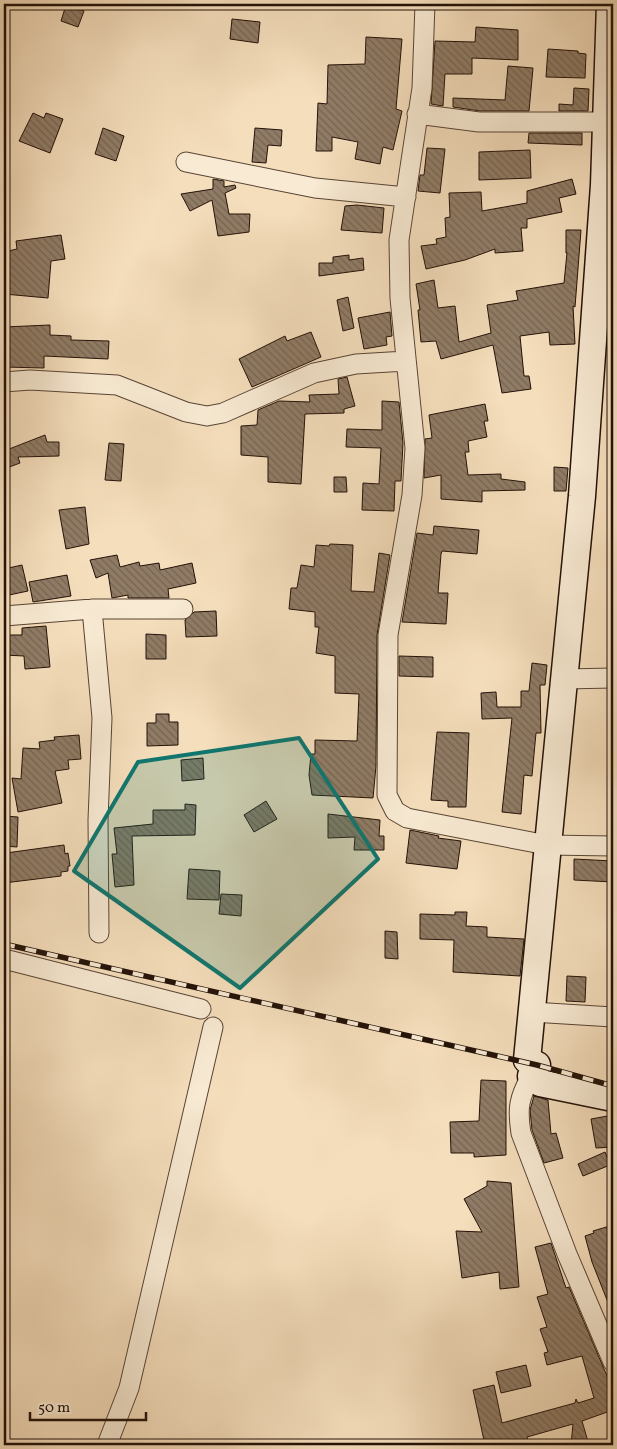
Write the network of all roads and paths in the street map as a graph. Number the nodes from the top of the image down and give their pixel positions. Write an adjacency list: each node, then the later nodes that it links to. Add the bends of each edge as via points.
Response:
1 (425, 4): 3 (street, via 422,88)
2 (610, 16): 4 (street)
3 (417, 114): 4 (street, via 479,122); 7 (street)
4 (606, 122): 6 (street)
5 (186, 162): 7 (street, via 315,188)
6 (609, 185): 14 (street)
7 (406, 197): 8 (street, via 399,240)
8 (406, 361): 9 (street, via 356,364 314,373 223,413 207,416 186,412 117,385 30,380); 15 (street, via 416,448 412,495 388,636 386,795 395,811 407,818)
9 (4, 382)
10 (92, 609): 11 (street); 12 (street); 17 (street, via 102,718 98,820)
11 (183, 609)
12 (4, 615)
13 (613, 678): 14 (street)
14 (564, 679): 15 (street)
15 (547, 845): 16 (street); 20 (street)
16 (613, 846)
17 (100, 933)
18 (4, 959): 19 (street)
19 (201, 1009)
20 (532, 1012): 21 (street); 23 (street, via 527,1060 537,1065)
21 (613, 1017)
22 (213, 1027): 26 (street, via 129,1388)
23 (531, 1076): 24 (street, via 540,1083); 25 (street, via 520,1096 518,1115 521,1133)
24 (613, 1098)
25 (613, 1362)
26 (107, 1445)

